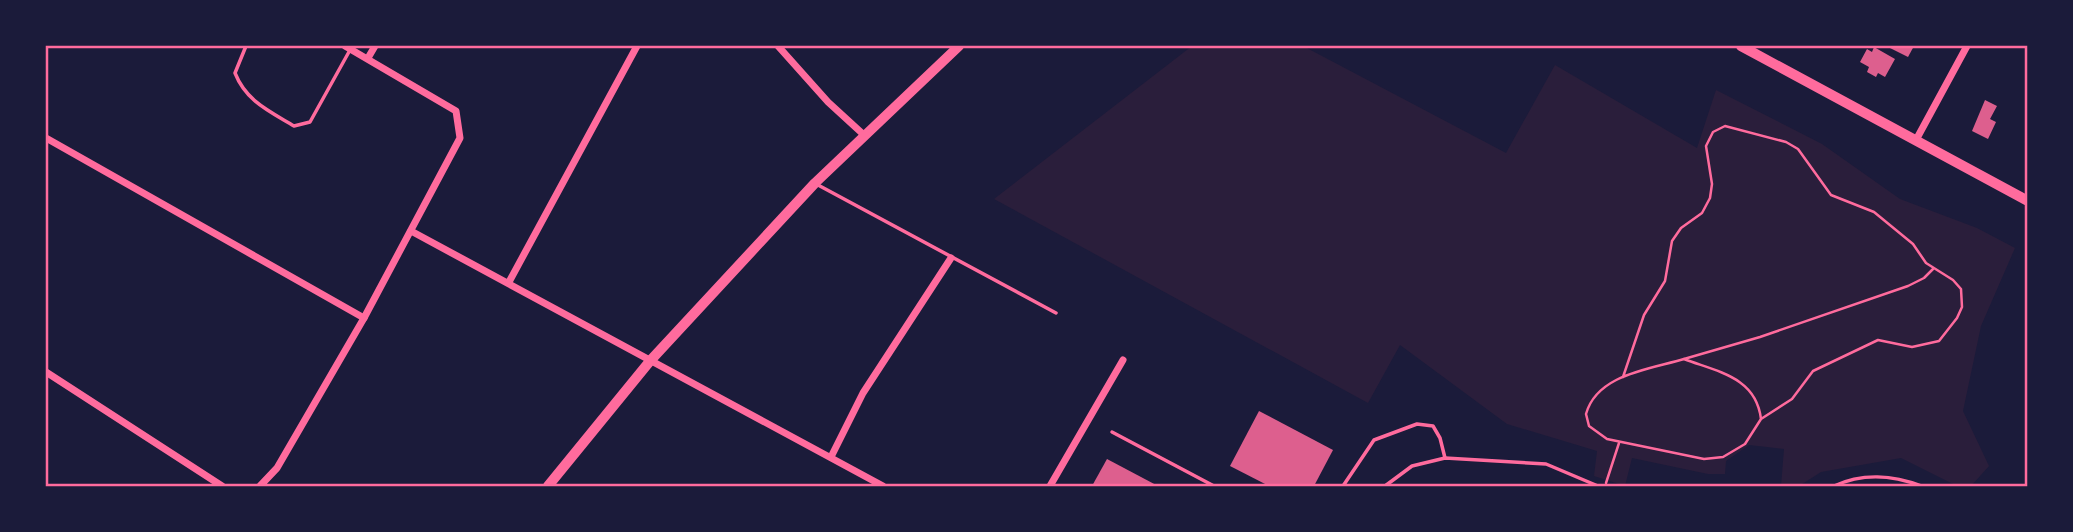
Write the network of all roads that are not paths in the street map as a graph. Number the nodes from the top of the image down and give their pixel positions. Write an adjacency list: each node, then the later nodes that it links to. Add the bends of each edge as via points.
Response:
1 (246, 46): 8 (lane, via 235,73 241,88 294,126 310,122)
2 (375, 46): 9 (street)
3 (637, 46): 17 (street)
4 (778, 46): 10 (street)
5 (959, 46): 10 (main road)
6 (1741, 46): 12 (main road)
7 (1967, 46): 12 (street)
8 (348, 47): 9 (street)
9 (368, 58): 15 (street, via 456,111 460,138)
10 (864, 135): 13 (main road)
11 (46, 138): 19 (street)
12 (1916, 140): 14 (main road)
13 (815, 183): 16 (lane); 21 (main road)
14 (2028, 201)
15 (411, 231): 17 (street); 19 (street)
16 (951, 258): 18 (lane); 24 (street, via 863,393)
17 (509, 282): 21 (street)
18 (1056, 313)
19 (364, 318): 27 (street, via 277,468)
20 (1123, 360): 30 (street)
21 (650, 361): 24 (street); 28 (main road)
22 (46, 372): 26 (street)
23 (1112, 432): 31 (lane)
24 (831, 457): 29 (street)
25 (1445, 458): 32 (lane, via 1433,426 1417,424 1374,440); 33 (lane, via 1412,466); 34 (lane, via 1546,464)
26 (222, 486)
27 (260, 486)
28 (548, 486)
29 (883, 486)
30 (1050, 486)
31 (1213, 486)
32 (1343, 486)
33 (1385, 486)
34 (1598, 486)
35 (1834, 486): 36 (lane, via 1870,477)
36 (1921, 486)

